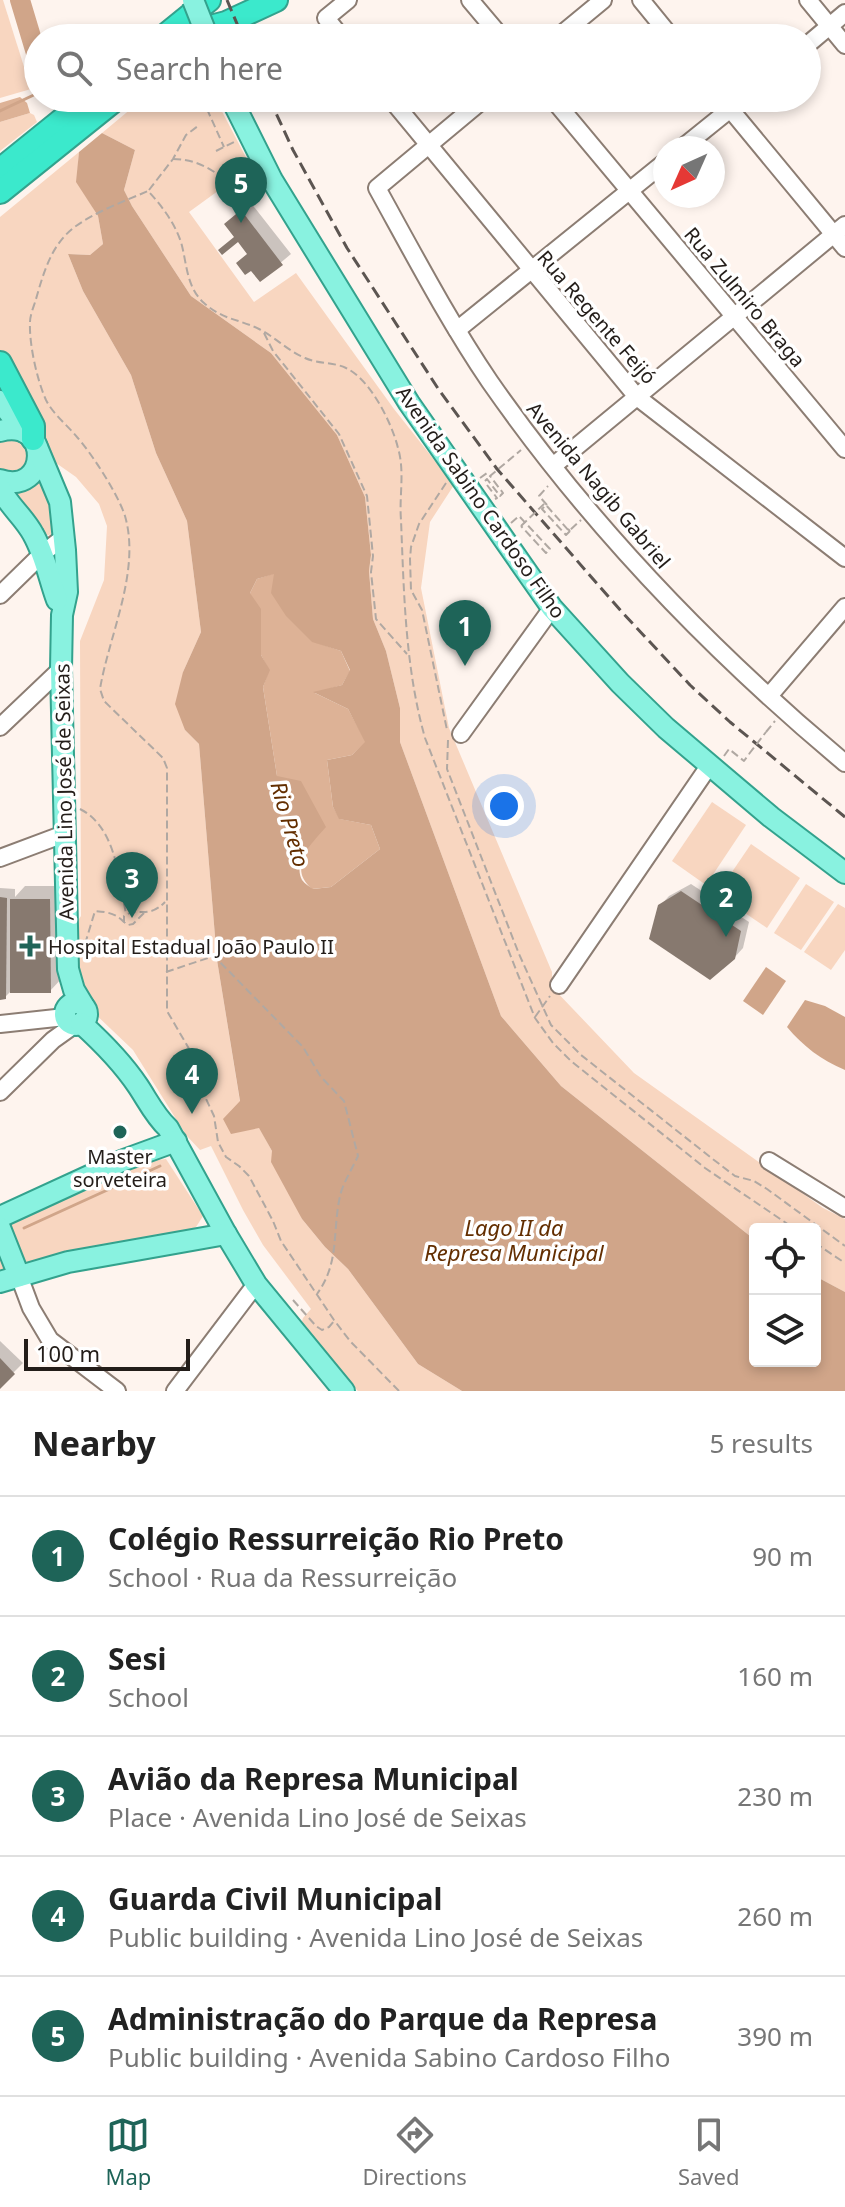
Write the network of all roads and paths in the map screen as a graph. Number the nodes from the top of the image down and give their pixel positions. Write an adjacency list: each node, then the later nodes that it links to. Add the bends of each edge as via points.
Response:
1 (204, 0): 11 (highway); 12 (main road, bridge)
2 (238, 0): 13 (highway)
3 (276, 0): 14 (highway)
4 (348, 0): 10 (street)
5 (470, 0): 17 (street)
6 (603, 0): 18 (street)
7 (641, 0): 19 (street)
8 (808, 0): 20 (street)
9 (845, 13): 20 (street)
10 (326, 18): 15 (path); 16 (street)
11 (177, 24)
12 (202, 24)
13 (213, 24)
14 (224, 24)
15 (313, 24)
16 (331, 24)
17 (490, 24)
18 (574, 24)
19 (661, 24)
20 (829, 26): 21 (street); 22 (street)
21 (821, 33)
22 (845, 45)
23 (74, 112): 38 (highway)
24 (96, 112): 38 (highway)
25 (208, 112): 35 (path, via 224,147)
26 (238, 112): 68 (main road, Avenida Sabino Cardoso Filho, via 272,180 409,403)
27 (401, 112): 34 (street, Rua Regente Feijó)
28 (469, 112): 34 (street)
29 (564, 112): 40 (street, Rua Zulmiro Braga)
30 (718, 112): 33 (street)
31 (733, 112): 43 (street)
32 (198, 126): 36 (path, via 186,135)
33 (694, 136)
34 (429, 146): 44 (street, Rua Regente Feijó); 46 (street, Avenida Nagib Gabriel, via 377,188)
35 (216, 151)
36 (173, 159): 39 (path); 41 (path, via 204,165)
37 (653, 172): 40 (street)
38 (4, 175): 42 (highway)
39 (148, 191): 47 (path, via 173,222 186,272 201,301 228,319); 83 (path, via 77,225 64,237 43,274 29,320 46,400 80,440 124,515 127,575 100,689 104,701 167,768)
40 (629, 191): 44 (street); 45 (street, Rua Zulmiro Braga)
41 (249, 198)
42 (0, 208)
43 (841, 236): 45 (street)
44 (531, 271): 46 (street); 49 (street, Rua Regente Feijó)
45 (735, 317): 49 (street); 54 (street, Rua Zulmiro Braga)
46 (457, 330): 53 (street, Avenida Nagib Gabriel)
47 (263, 332): 70 (path, via 339,434 367,496 376,619); 70 (path, via 306,359 345,367 377,399 387,419 403,478)
48 (0, 363): 52 (highway, via 33,426)
49 (637, 397): 55 (street); 65 (street, Rua Regente Feijó)
50 (0, 401): 52 (main road, Avenida Lino José de Seixas)
51 (0, 431): 52 (main road, via 8,429)
52 (32, 440): 58 (main road, via 37,464 27,478); 63 (main road, Avenida Lino José de Seixas, via 60,502)
53 (534, 442): 55 (street, Avenida Nagib Gabriel); 57 (path)
54 (845, 449)
55 (553, 474): 60 (path, via 539,496); 72 (street, Avenida Nagib Gabriel, via 662,592)
56 (450, 476): 90 (path, via 419,524 411,547 411,590 422,610 448,731 447,769)
57 (490, 476): 57 (path, via 478,480 494,500 483,481 487,479 500,496 503,493)
58 (0, 480)
59 (0, 488): 64 (main road, Avenida Lino José de Seixas)
60 (545, 503): 61 (path, via 569,530 566,535 542,509 546,505 569,531); 62 (path, bridge, via 521,526 546,553 550,549 519,516)
61 (583, 518)
62 (506, 526)
63 (64, 537): 64 (street); 69 (main road, Avenida Lino José de Seixas, via 67,592)
64 (42, 554): 66 (street); 69 (main road, Avenida Lino José de Seixas)
65 (845, 558)
66 (0, 595)
67 (845, 607): 72 (street)
68 (552, 608): 75 (street); 78 (main road, Avenida Sabino Cardoso Filho, via 620,683)
69 (62, 615): 71 (main road, Avenida Lino José de Seixas)
70 (409, 656): 92 (path, via 425,738)
71 (61, 669): 74 (street); 79 (main road, Avenida Lino José de Seixas)
72 (769, 696): 73 (street, Avenida Nagib Gabriel)
73 (784, 711): 76 (path, bridge, via 744,761); 77 (street, Avenida Nagib Gabriel)
74 (0, 727)
75 (461, 734)
76 (729, 749)
77 (845, 763)
78 (709, 766): 82 (main road, Avenida Sabino Cardoso Filho); 89 (street)
79 (64, 801): 80 (main road, Avenida Lino José de Seixas); 85 (path, via 87,812 108,838)
80 (64, 834): 81 (street); 87 (main road, Avenida Lino José de Seixas)
81 (0, 858)
82 (845, 873)
83 (166, 901): 84 (path); 88 (path)
84 (144, 913): 85 (path); 86 (path, via 133,924)
85 (126, 914): 86 (path)
86 (124, 922): 87 (path, via 110,912 95,911 85,945)
87 (68, 944): 91 (main road, Avenida Lino José de Seixas)
88 (166, 972): 107 (path, via 167,1011 195,1059 218,1142 226,1157 249,1176 281,1241); 107 (path, via 214,956 303,1047 344,1101 358,1156 340,1194 332,1261)
89 (559, 985): 90 (path)
90 (543, 1007): 92 (path); 102 (path, via 551,1025 581,1055 735,1176 767,1189)
91 (75, 1016): 93 (street); 94 (street); 95 (main road, Avenida Lino José de Seixas, via 117,1058)
92 (535, 1018): 99 (path, via 571,1061 705,1168)
93 (0, 1024)
94 (0, 1092)
95 (172, 1134): 98 (main road); 101 (main road, Avenida Lino José de Seixas)
96 (769, 1161): 97 (street)
97 (845, 1208)
98 (0, 1217)
99 (786, 1223)
100 (0, 1228): 105 (main road)
101 (226, 1234): 105 (main road, via 68,1262); 106 (main road, Avenida Lino José de Seixas)
102 (845, 1246)
103 (821, 1247): 104 (path)
104 (845, 1263)
105 (10, 1279): 110 (street, via 50,1340)
106 (256, 1284): 111 (street); 112 (main road, Avenida Lino José de Seixas)
107 (316, 1295): 109 (path)
108 (293, 1300): 109 (path, via 322,1330)
109 (334, 1320): 113 (path)
110 (117, 1391)
111 (175, 1391)
112 (344, 1391)
113 (399, 1391)

